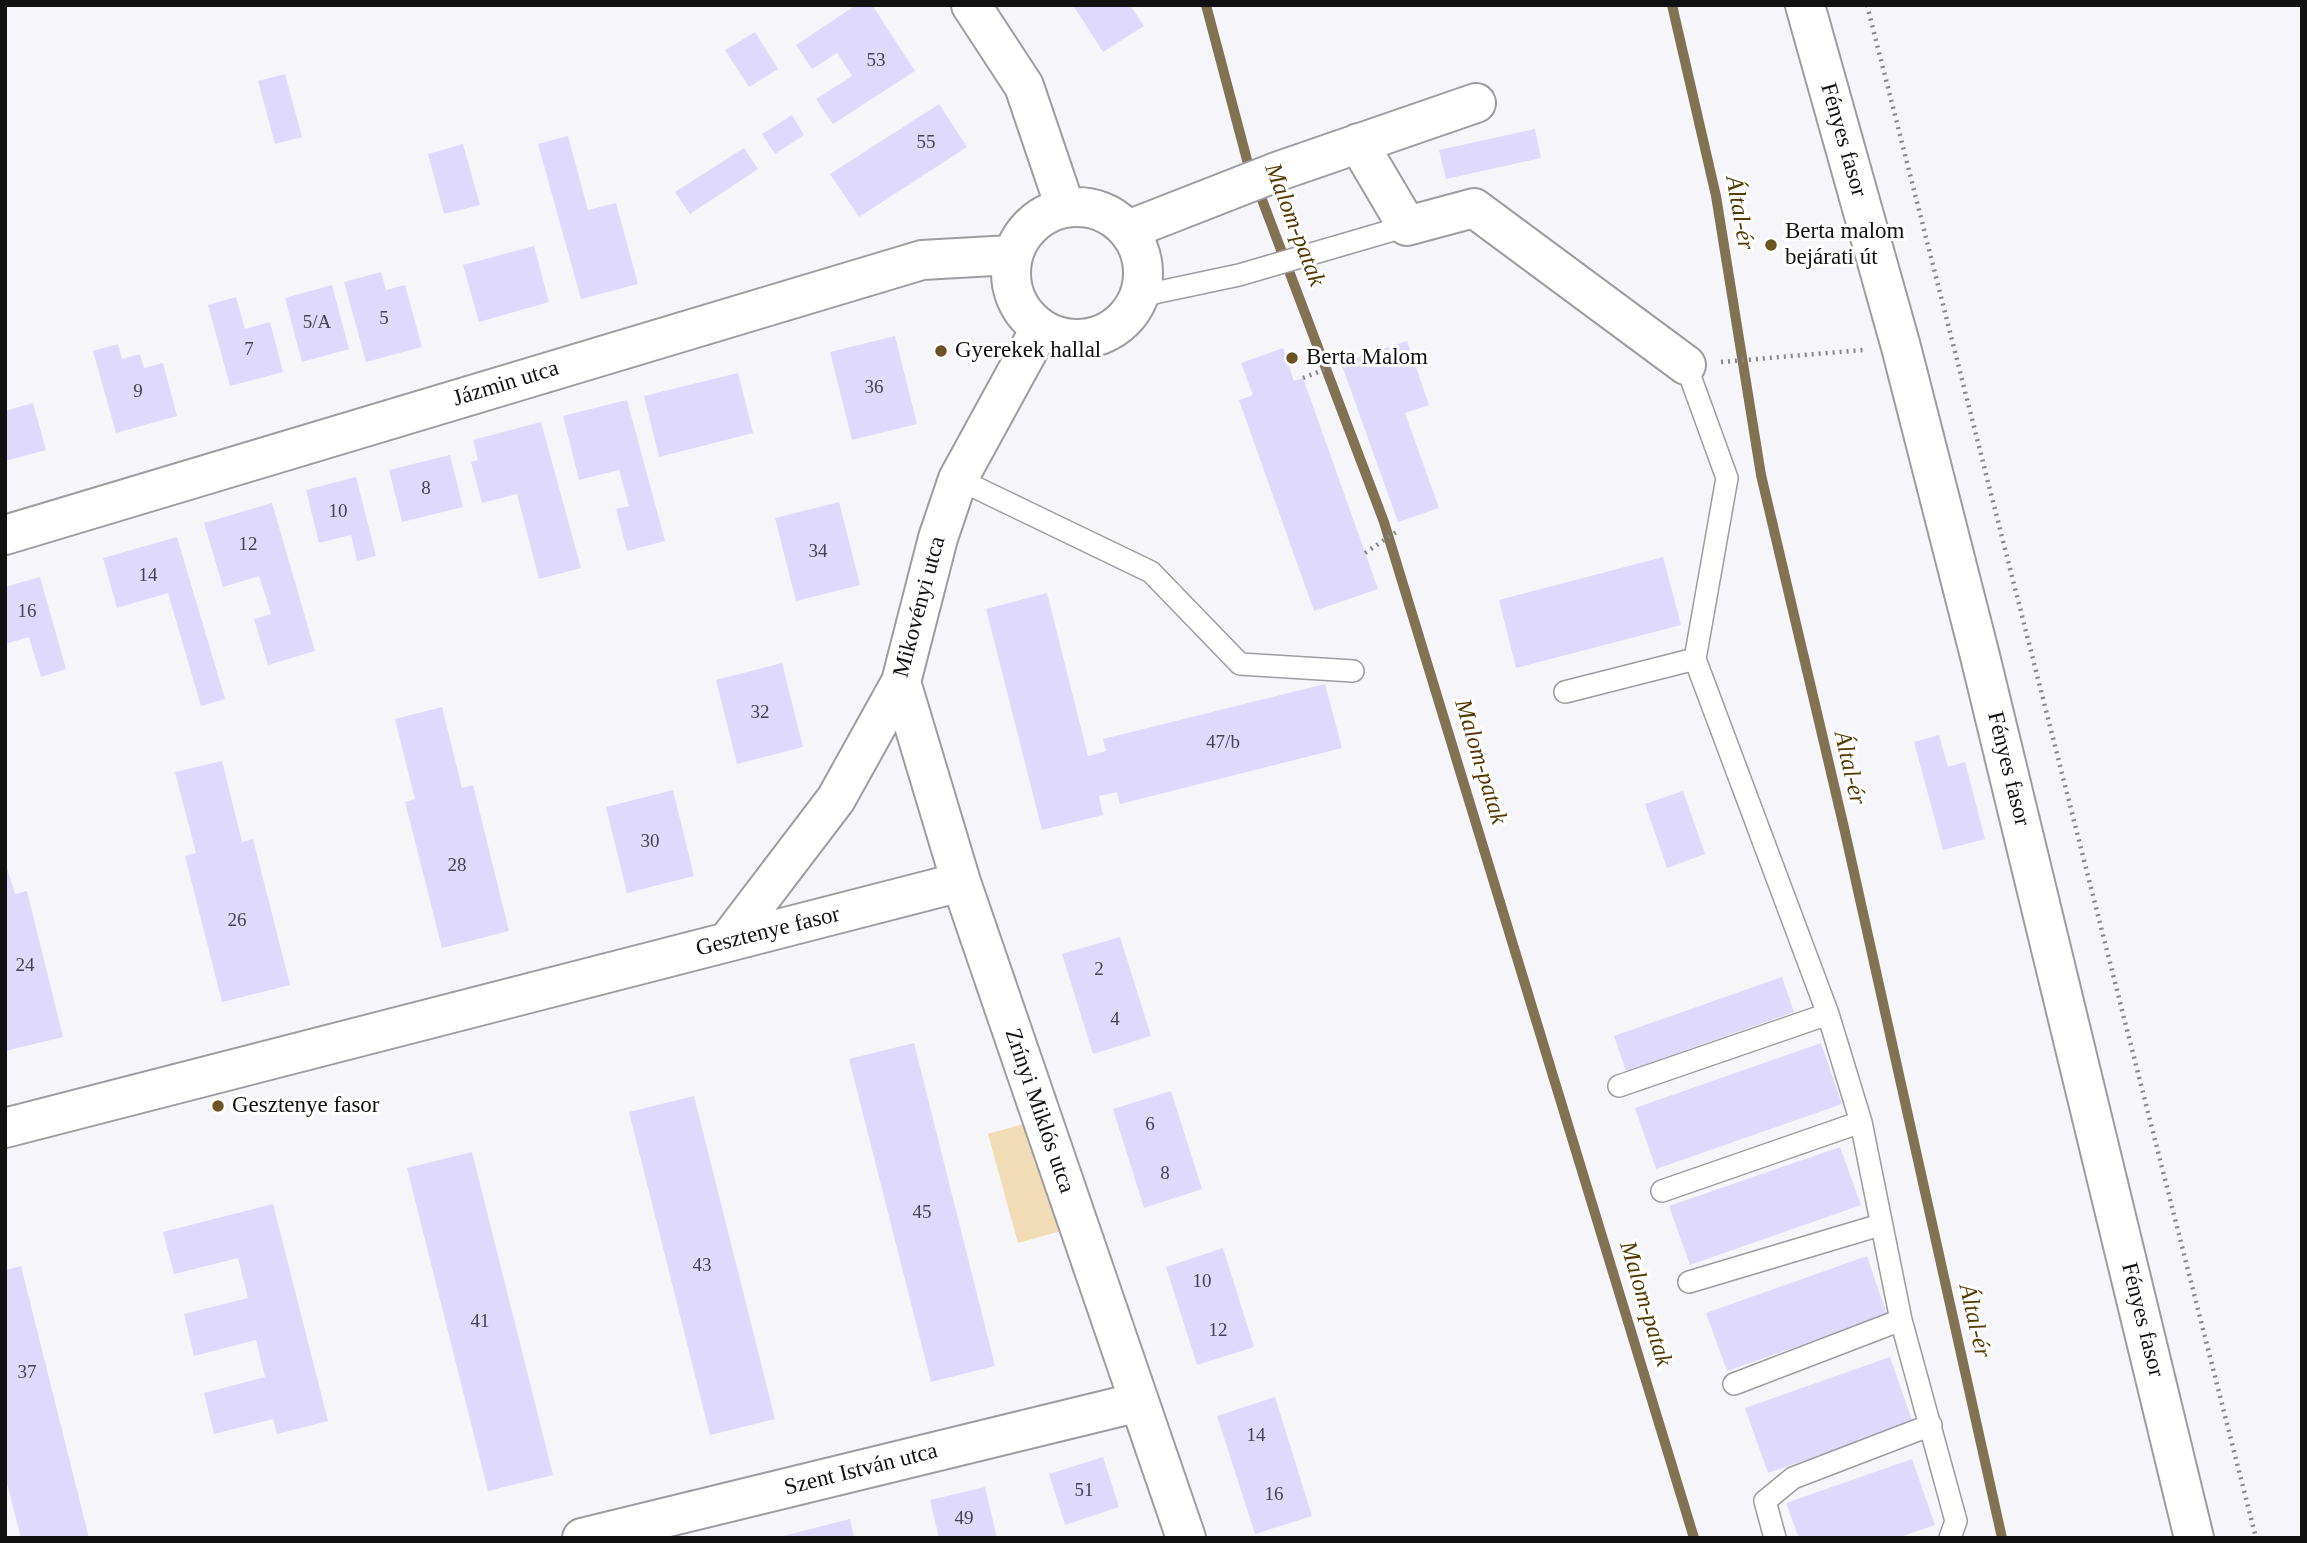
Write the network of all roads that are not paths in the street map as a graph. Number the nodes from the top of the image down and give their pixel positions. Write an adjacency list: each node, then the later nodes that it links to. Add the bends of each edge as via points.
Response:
1 (971, 5): 5 (street, via 1024,86)
2 (1805, 5): 35 (street, Fényes fasor, via 1901,347 1983,669)
3 (1476, 103): 4 (street)
4 (1357, 143): 6 (street); 7 (street)
5 (1065, 207): 7 (street, via 1100,210); 8 (street, via 1035,220)
6 (1407, 226): 9 (lane, via 1239,275); 11 (street, via 1474,208)
7 (1128, 230): 9 (street, via 1143,261)
8 (1011, 255): 10 (street, via 1010,277 1019,306); 13 (street, Jázmin utca, via 922,260)
9 (1140, 296): 10 (street, via 1123,320 1098,336 1068,339)
10 (1040, 329): 12 (street, Mikovényi utca)
11 (1686, 365): 14 (lane, via 1727,478)
12 (958, 479): 15 (lane, via 1151,572 1240,664); 16 (street, Mikovényi utca)
13 (5, 534)
14 (1695, 659): 17 (lane); 20 (lane)
15 (1353, 671)
16 (901, 682): 18 (street, Zrínyi Miklós utca); 19 (street, Mikovényi utca, via 836,799)
17 (1564, 692)
18 (961, 882): 19 (street, Gesztenye fasor); 29 (street, Zrínyi Miklós utca)
19 (728, 942): 23 (street, Gesztenye fasor)
20 (1828, 1014): 21 (lane); 22 (lane)
21 (1619, 1086)
22 (1861, 1122): 24 (lane); 25 (lane)
23 (5, 1128)
24 (1662, 1191)
25 (1880, 1225): 26 (lane); 27 (lane)
26 (1689, 1282)
27 (1901, 1320): 28 (lane); 30 (lane)
28 (1734, 1384)
29 (1139, 1402): 31 (street, Szent István utca); 32 (street, Zrínyi Miklós utca)
30 (1931, 1425): 33 (lane, via 1793,1478 1765,1501); 34 (lane, via 1956,1521)
31 (582, 1538)
32 (1186, 1538)
33 (1775, 1538)
34 (1950, 1538)
35 (2194, 1538)

